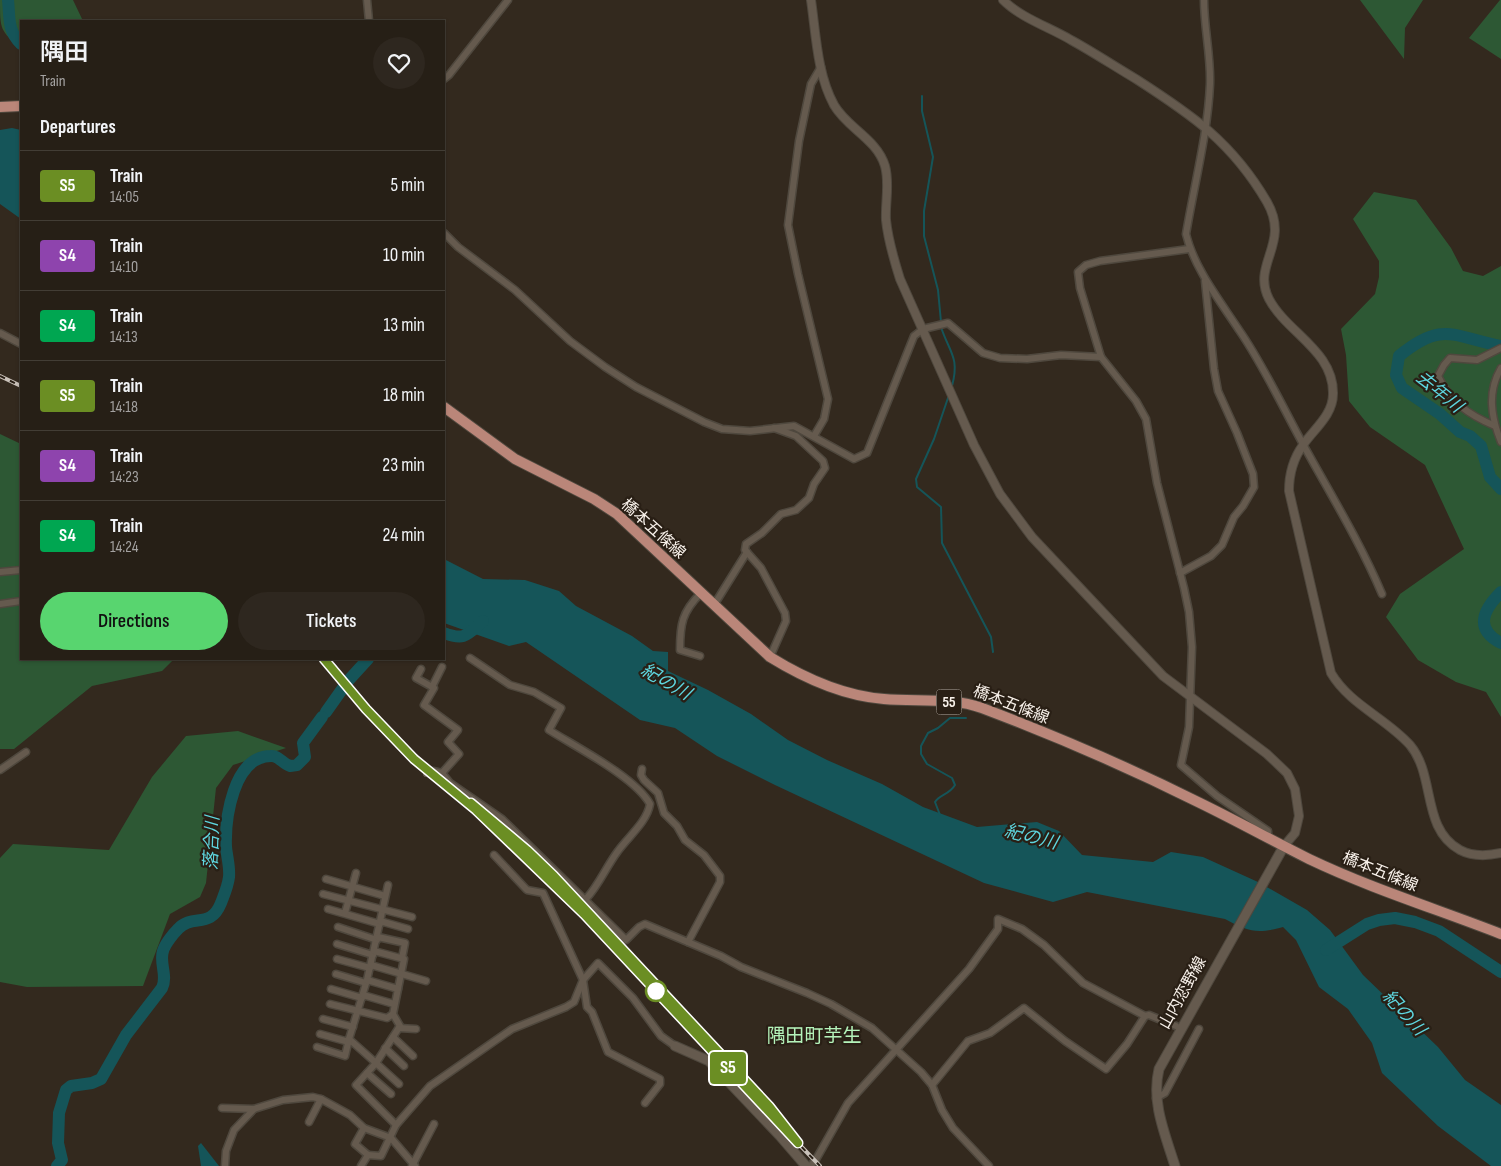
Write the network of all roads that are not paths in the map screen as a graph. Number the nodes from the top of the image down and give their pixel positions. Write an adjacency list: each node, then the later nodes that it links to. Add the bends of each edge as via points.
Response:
1 (367, 0): 6 (street)
2 (508, 0): 8 (street)
3 (811, 0): 7 (street)
4 (1003, 0): 11 (street, via 1182,108)
5 (1204, 0): 11 (street, via 1210,69)
6 (369, 20)
7 (821, 67): 15 (street, via 826,88 842,117 866,138 884,164 886,219 893,258); 24 (street, via 811,84 799,141 788,225 828,399 824,419)
8 (445, 78)
9 (20, 106): 10 (main road)
10 (0, 107)
11 (1205, 126): 13 (street, via 1186,234); 26 (street, via 1237,157 1267,203 1276,234 1265,267 1265,289 1276,309 1329,370 1333,389 1331,406)
12 (445, 234): 23 (street, via 605,368 722,429 750,431)
13 (1190, 249): 14 (street); 19 (street, via 1100,261 1086,265 1078,272)
14 (1204, 274): 26 (street); 30 (street, via 1218,390 1253,474 1254,487 1234,518 1222,545 1211,556)
15 (923, 329): 19 (street, via 948,323 983,353 1000,358); 24 (street, via 914,336 867,453 854,459); 42 (street, via 974,445 1000,494 1032,537 1139,653)
16 (0, 333): 17 (street)
17 (20, 343)
18 (1501, 348): 22 (street, via 1477,360 1450,358 1438,376 1460,407 1475,418)
19 (1101, 357): 30 (street, via 1146,418 1157,484)
20 (1501, 368): 22 (street, via 1492,389)
21 (445, 408): 31 (main road, 橋本五條線 / 55, via 515,459 594,498 617,514)
22 (1495, 426): 25 (street)
23 (773, 428): 24 (street, via 794,426); 27 (street, via 796,436 823,461 825,468 809,498 796,510 781,514 746,544)
24 (814, 436)
25 (1501, 442)
26 (1303, 444): 32 (street, via 1354,535); 50 (street, via 1292,466 1289,491 1331,673 1350,697 1410,746 1421,768 1436,822 1445,839 1472,854)
27 (747, 552): 35 (street); 37 (street, via 761,568 786,621)
28 (20, 570): 29 (street)
29 (0, 572)
30 (1180, 572): 42 (street, via 1189,612 1192,647)
31 (700, 593): 35 (main road, 橋本五條線 / 55); 36 (street, via 690,604 680,626 680,650)
32 (1382, 594)
33 (20, 600): 34 (street)
34 (0, 604)
35 (714, 605): 37 (main road, 橋本五條線 / 55)
36 (700, 656)
37 (770, 657): 48 (main road, 橋本五條線 / 55, via 792,670 852,693 881,699 978,706 1142,775)
38 (470, 658): 58 (street, via 510,685 534,692 561,708 549,730 634,786 650,804 643,820)
39 (442, 667): 41 (street)
40 (421, 668): 41 (street, via 416,678)
41 (432, 687): 47 (street, via 424,705 458,730 448,742 459,754)
42 (1189, 696): 48 (street, via 1188,727 1181,765 1217,796 1268,831); 49 (street, via 1267,754 1286,773 1295,789 1299,816 1295,833)
43 (26, 752): 45 (street)
44 (642, 769): 69 (street, via 641,775 658,793 664,813 720,876 720,882)
45 (0, 770)
46 (423, 773): 47 (street, bridge)
47 (442, 773): 58 (street, via 450,783 502,819)
48 (1268, 837): 49 (main road, 橋本五條線 / 55)
49 (1284, 846): 67 (main road, 橋本五條線 / 55, via 1378,890); 110 (main road, 山内恋野線, via 1159,1069)
50 (1501, 853)
51 (494, 855): 77 (street, via 527,890 542,893)
52 (356, 873): 55 (street)
53 (326, 879): 55 (street)
54 (388, 884): 57 (street)
55 (352, 886): 57 (street); 59 (street)
56 (323, 894): 59 (street)
57 (385, 896): 60 (street)
58 (586, 899): 69 (street, via 626,940 645,924)
59 (348, 900): 60 (street); 62 (street)
60 (382, 908): 63 (street); 64 (street)
61 (328, 909): 62 (street)
62 (345, 913): 64 (street)
63 (412, 917)
64 (380, 922): 66 (street); 68 (street)
65 (338, 927): 68 (street)
66 (408, 929)
67 (1501, 934)
68 (378, 938): 71 (street); 72 (street, via 405,943)
69 (688, 942): 102 (street, via 831,1004 872,1028)
70 (337, 944): 71 (street)
71 (374, 953): 72 (street); 74 (street)
72 (402, 958): 76 (street)
73 (337, 959): 74 (street)
74 (370, 966): 76 (street); 79 (street)
75 (336, 974): 79 (street)
76 (401, 974): 78 (street); 80 (street)
77 (583, 980): 99 (street, via 598,963 633,998 661,1036); 112 (street, via 587,1007 608,1052 660,1079 660,1084); 117 (street, via 574,1002 512,1029 490,1043 430,1086)
78 (426, 981)
79 (367, 982): 80 (street); 82 (street)
80 (398, 988): 84 (street)
81 (331, 989): 82 (street)
82 (362, 997): 84 (street); 85 (street)
83 (330, 1004): 85 (street)
84 (394, 1004): 86 (street)
85 (359, 1010): 86 (street, via 387,1018); 90 (street)
86 (393, 1014): 91 (street)
87 (1145, 1016): 89 (street); 102 (street, via 1083,984 1044,945 1022,929 998,919 998,929 968,969); 108 (street, via 1106,1069 1024,1008 990,1034 968,1041)
88 (323, 1019): 90 (street)
89 (1176, 1026)
90 (353, 1027): 98 (street)
91 (399, 1028): 92 (street); 96 (street)
92 (416, 1029)
93 (1199, 1029): 97 (street)
94 (1188, 1033): 97 (street)
95 (320, 1034): 98 (street)
96 (393, 1037): 101 (street); 103 (street)
97 (1194, 1037): 110 (street, via 1165,1093)
98 (349, 1040): 100 (street, via 345,1056); 104 (street)
99 (675, 1046): 124 (main road, via 709,1061)
100 (317, 1047)
101 (385, 1048): 104 (street); 105 (street)
102 (895, 1050): 108 (street); 124 (street, via 848,1103 815,1161)
103 (413, 1056)
104 (376, 1063): 106 (street); 107 (street)
105 (404, 1066)
106 (366, 1073): 109 (street); 117 (street, via 356,1084)
107 (398, 1084)
108 (932, 1085): 125 (street, via 953,1128)
109 (391, 1094)
110 (1156, 1098): 126 (main road, 山内恋野線)
111 (321, 1099): 114 (street, via 283,1100); 115 (street); 118 (street, via 350,1115)
112 (645, 1103)
113 (222, 1108): 114 (street)
114 (254, 1109): 122 (street, via 234,1130 226,1151)
115 (309, 1122)
116 (434, 1124): 121 (street)
117 (396, 1126): 119 (street)
118 (364, 1128): 119 (street); 120 (street, via 355,1144)
119 (391, 1138): 120 (street, via 381,1156); 121 (street)
120 (368, 1155): 123 (street)
121 (414, 1165)
122 (225, 1166)
123 (361, 1166)
124 (808, 1166)
125 (989, 1166)
126 (1175, 1166)

